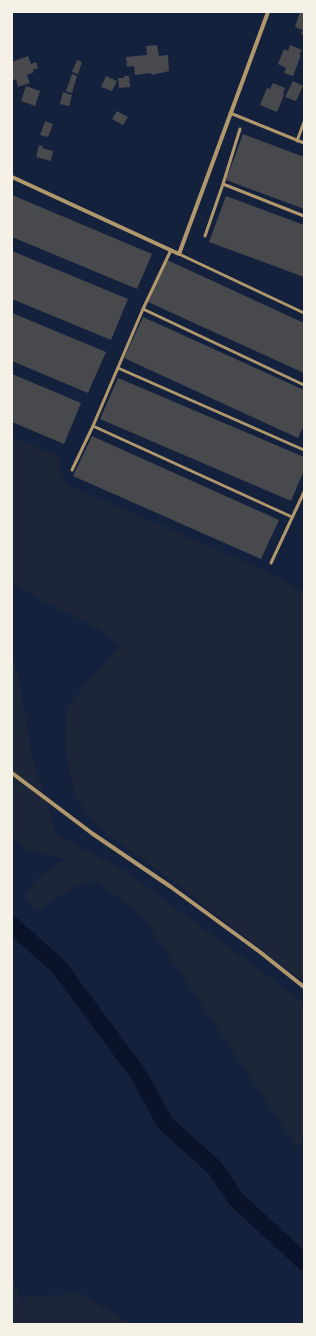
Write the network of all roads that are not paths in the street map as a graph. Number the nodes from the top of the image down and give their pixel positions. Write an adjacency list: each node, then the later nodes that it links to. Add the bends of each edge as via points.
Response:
1 (268, 12): 2 (street)
2 (230, 113): 5 (lane); 12 (street)
3 (304, 122): 5 (lane)
4 (240, 129): 8 (lane)
5 (297, 141): 6 (lane)
6 (304, 143)
7 (12, 177): 11 (street)
8 (223, 184): 9 (lane); 10 (lane)
9 (304, 216)
10 (205, 236)
11 (171, 250): 12 (street); 13 (lane)
12 (179, 254): 14 (lane)
13 (143, 309): 15 (lane); 16 (lane)
14 (304, 313)
15 (118, 368): 17 (lane); 18 (lane)
16 (304, 385)
17 (93, 426): 19 (lane); 21 (lane)
18 (304, 450)
19 (72, 470)
20 (304, 492): 21 (lane)
21 (292, 517): 22 (lane)
22 (271, 563)
23 (12, 773): 24 (street, via 93,834 260,952)
24 (304, 987)

